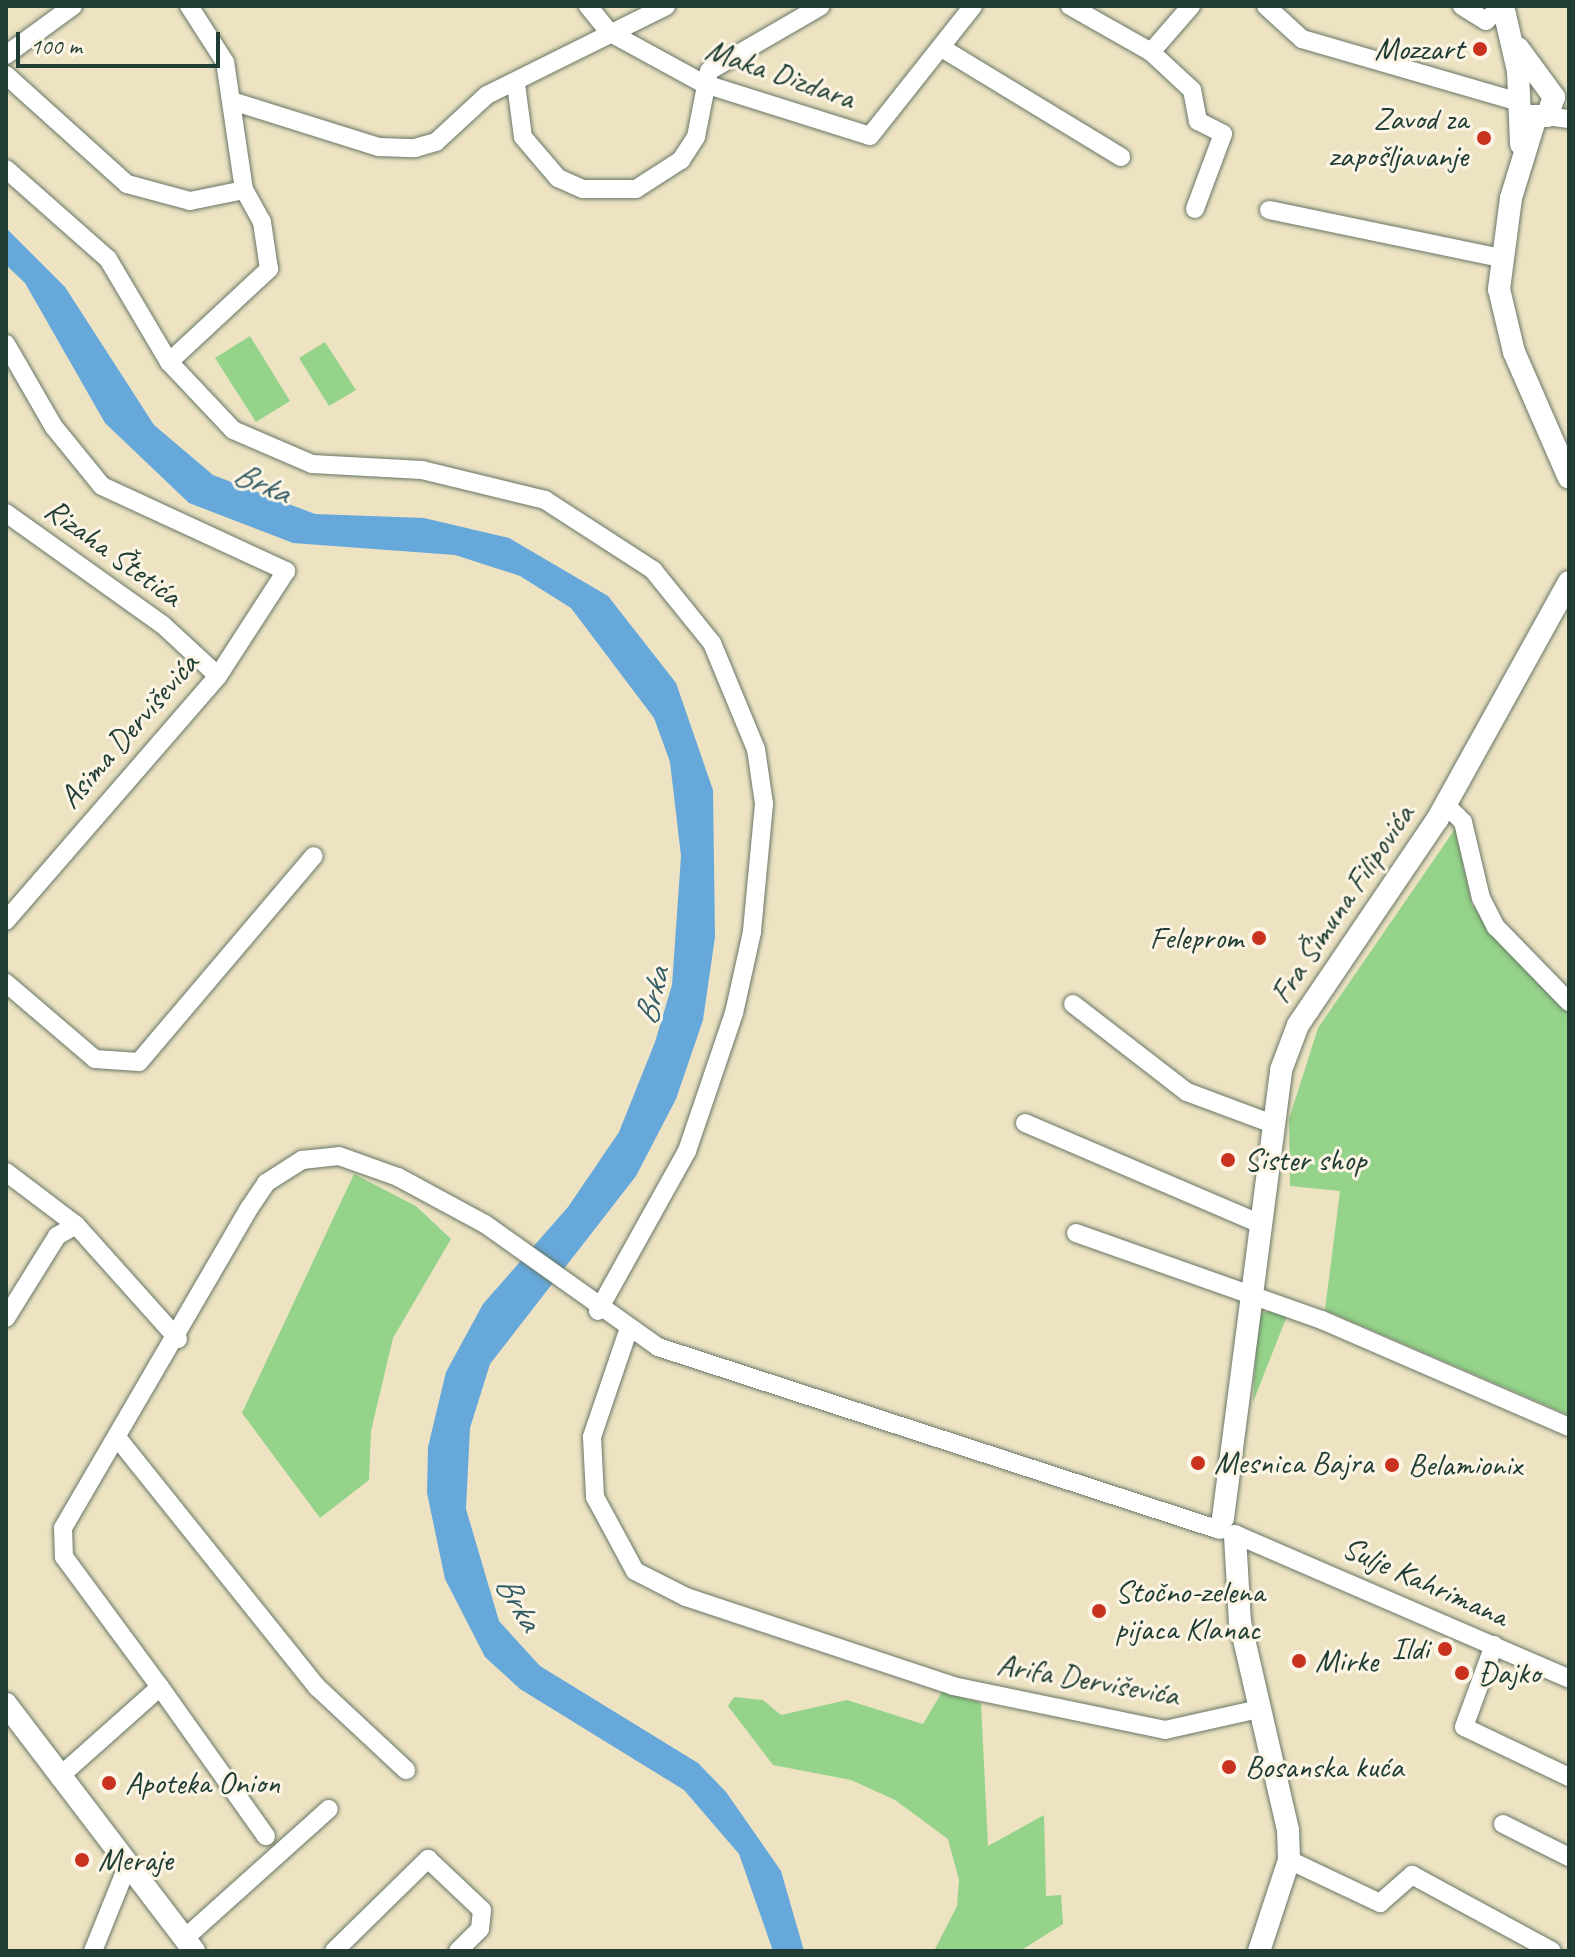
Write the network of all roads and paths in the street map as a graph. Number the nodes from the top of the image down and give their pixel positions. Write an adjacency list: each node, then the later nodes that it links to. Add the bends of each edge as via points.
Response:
1 (73, 6): 15 (street)
2 (189, 6): 19 (street, via 225,62)
3 (588, 6): 12 (street)
4 (666, 6): 12 (street)
5 (821, 6): 17 (street, via 709,71)
6 (973, 6): 13 (street, Maka Dizdara)
7 (1070, 6): 14 (street)
8 (1191, 6): 14 (street)
9 (1266, 6): 20 (street, via 1302,39)
10 (1462, 6): 11 (street, via 1486,21)
11 (1502, 6): 20 (main road)
12 (609, 32): 17 (street, Maka Dizdara); 18 (street)
13 (945, 50): 17 (street, Maka Dizdara, via 875,135); 21 (street)
14 (1151, 52): 24 (street, via 1192,90 1198,121 1223,134)
15 (6, 55)
16 (6, 75): 23 (street, via 127,184 190,201)
17 (702, 83): 18 (street, via 696,137 681,160 636,189 610,193 570,184 538,160 516,111)
18 (516, 84): 19 (street, via 487,95 436,142 415,148 379,147)
19 (232, 101): 23 (street)
20 (1541, 105): 26 (main road, via 1521,153)
21 (1121, 157)
22 (6, 169): 28 (street, via 108,259)
23 (244, 190): 28 (street, via 262,222 269,269)
24 (1195, 209)
25 (1269, 210): 26 (street)
26 (1501, 258): 29 (main road, via 1504,321)
27 (6, 344): 33 (street, Asima Derviševića, via 54,427 102,486 286,571)
28 (169, 362): 47 (street, via 233,430 297,460 490,482 581,518 653,570 712,643 730,678 756,749 764,804 752,932 730,1028 687,1151)
29 (1562, 440): 30 (main road)
30 (1569, 478)
31 (6, 513): 33 (street, Rizaha Štetića, via 163,625)
32 (1569, 582): 34 (main road, Fra Šimuna Filipovića)
33 (218, 676): 36 (street, Asima Derviševića)
34 (1446, 805): 38 (street, via 1463,822 1481,898 1496,927); 41 (main road, Fra Šimuna Filipovića, via 1298,1025)
35 (314, 856): 37 (street, via 139,1062 95,1059)
36 (6, 921)
37 (6, 983)
38 (1569, 1002)
39 (1073, 1004): 41 (street, via 1187,1092)
40 (1025, 1123): 43 (street)
41 (1270, 1123): 43 (main road, Fra Šimuna Filipovića)
42 (6, 1172): 44 (street)
43 (1256, 1222): 46 (main road, Fra Šimuna Filipovića)
44 (76, 1225): 48 (street, via 57,1236); 50 (street)
45 (1076, 1233): 46 (street)
46 (1249, 1294): 51 (street); 53 (main road, Fra Šimuna Filipovića, via 1231,1482)
47 (592, 1306): 49 (street, Sulje Kahrimana); 50 (street, Sulje Kahrimana, via 485,1224 362,1161 302,1160 266,1183)
48 (6, 1318)
49 (628, 1331): 53 (street, Sulje Kahrimana); 58 (street, Arifa Derviševića, via 592,1437 595,1497 635,1571 714,1608 953,1686 1165,1730)
50 (178, 1339): 52 (street, Sulje Kahrimana)
51 (1569, 1427)
52 (119, 1440): 56 (street, Sulje Kahrimana, via 63,1528 61,1543); 59 (street, via 317,1687)
53 (1233, 1529): 54 (street, Sulje Kahrimana); 58 (main road, Fra Šimuna Filipovića, via 1234,1565)
54 (1494, 1645): 55 (street, Sulje Kahrimana); 61 (street, via 1464,1727)
55 (1569, 1679)
56 (160, 1687): 60 (street); 64 (street)
57 (6, 1704): 60 (main road)
58 (1259, 1709): 66 (main road, Fra Šimuna Filipovića, via 1283,1801)
59 (406, 1770)
60 (59, 1777): 67 (main road)
61 (1569, 1777)
62 (329, 1809): 68 (street)
63 (1503, 1824): 65 (street)
64 (266, 1836)
65 (1569, 1857)
66 (1289, 1860): 72 (main road); 73 (street, via 1380,1903 1412,1875)
67 (127, 1867): 68 (main road); 70 (street)
68 (189, 1944)
69 (338, 1950): 71 (street, via 428,1859 482,1910 480,1929)
70 (93, 1951)
71 (458, 1951)
72 (1259, 1951)
73 (1552, 1951)

